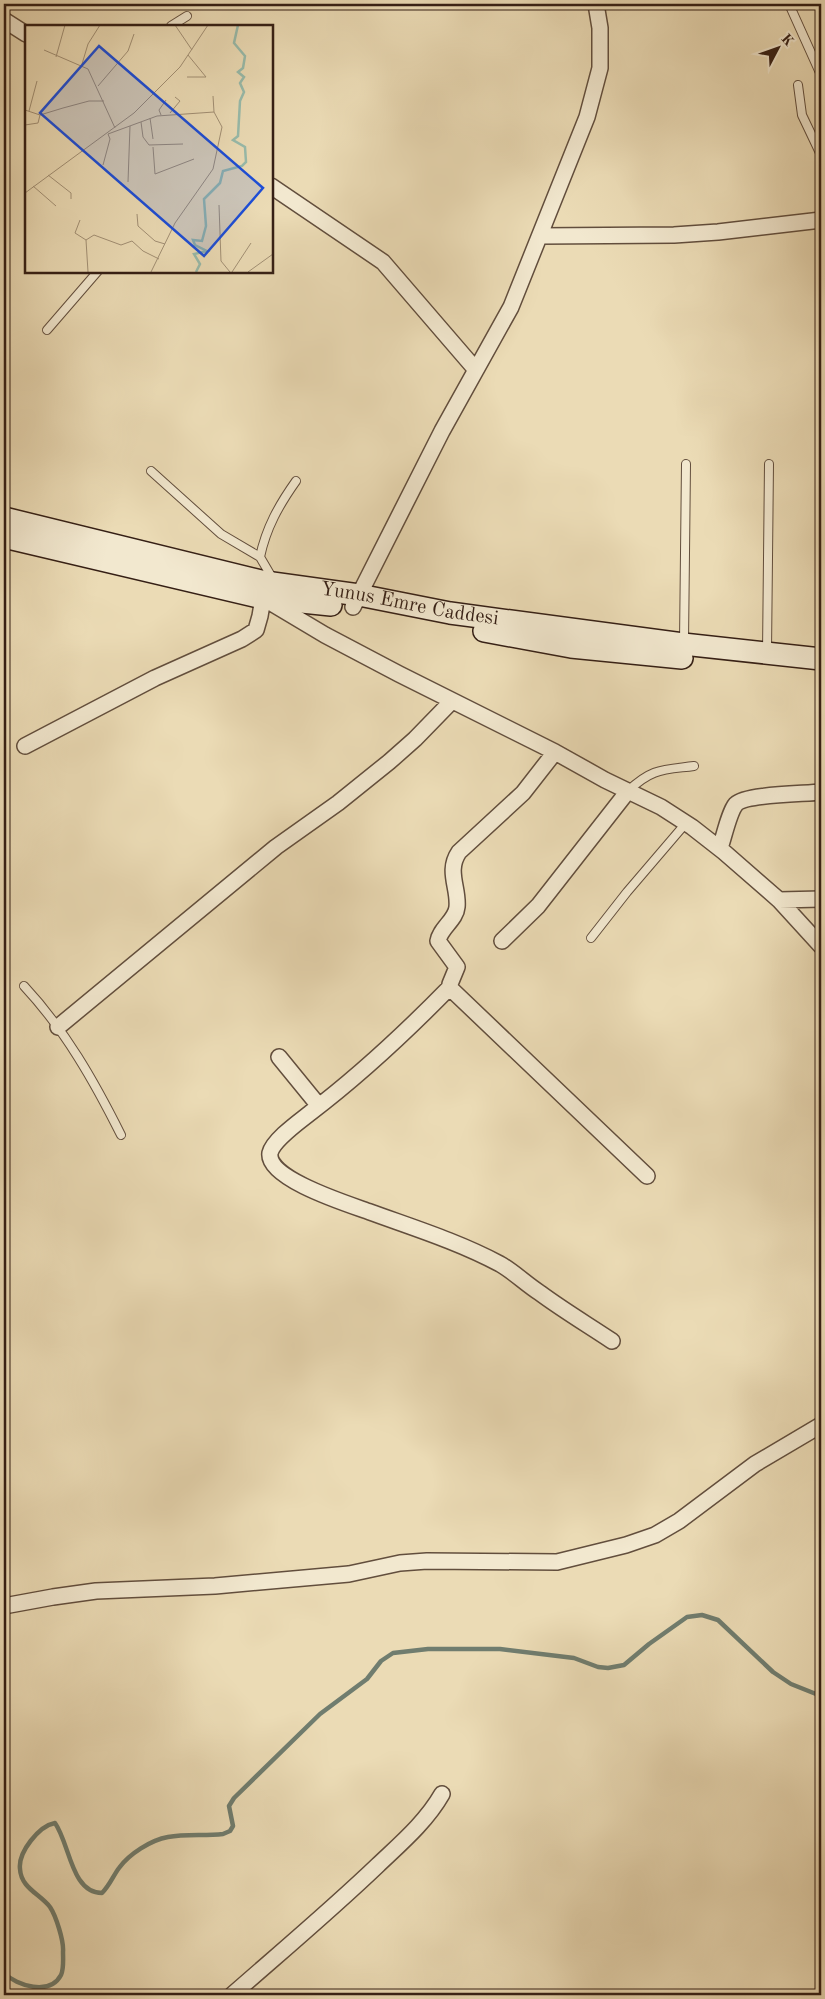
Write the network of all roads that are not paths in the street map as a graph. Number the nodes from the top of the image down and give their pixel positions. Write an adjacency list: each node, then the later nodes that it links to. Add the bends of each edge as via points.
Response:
1 (596, 4): 12 (street, via 600,68 586,117)
2 (789, 4): 7 (lane)
3 (187, 16): 5 (lane)
4 (4, 20): 6 (street)
5 (173, 25)
6 (25, 33)
7 (821, 75)
8 (798, 84): 9 (lane, via 802,115)
9 (821, 155)
10 (272, 187): 15 (street, via 383,262)
11 (821, 220): 12 (street, via 674,235)
12 (540, 236): 15 (street, via 512,307)
13 (97, 272): 14 (lane)
14 (47, 330)
15 (476, 370): 24 (street)
16 (686, 464): 25 (lane)
17 (769, 464): 26 (lane)
18 (151, 471): 22 (lane, via 221,534)
19 (296, 481): 22 (lane, via 268,528)
20 (4, 518): 23 (street, Yunus Emre Caddesi)
21 (4, 536): 23 (street, Yunus Emre Caddesi)
22 (260, 557): 23 (lane)
23 (269, 590): 24 (street, Yunus Emre Caddesi); 29 (street, via 325,635); 30 (street, via 256,630 242,639 156,678)
24 (356, 601): 25 (street, Yunus Emre Caddesi); 28 (street, Yunus Emre Caddesi, via 571,647)
25 (684, 644): 26 (street, Yunus Emre Caddesi)
26 (767, 654): 27 (street, Yunus Emre Caddesi)
27 (821, 659)
28 (821, 674)
29 (452, 701): 31 (street); 44 (street, via 389,762 276,846)
30 (25, 746)
31 (555, 752): 33 (street); 43 (street, via 523,793 454,859 452,875 457,907 438,941 457,967)
32 (694, 766): 33 (lane, via 660,770 642,778)
33 (628, 791): 35 (street); 40 (street, via 538,906)
34 (821, 792): 36 (street, via 742,800 733,809)
35 (686, 823): 36 (street); 39 (lane)
36 (720, 848): 38 (street)
37 (821, 899): 38 (street)
38 (779, 900): 41 (street)
39 (591, 938)
40 (502, 941)
41 (821, 946)
42 (24, 986): 44 (lane)
43 (450, 987): 46 (street, via 392,1044); 48 (street)
44 (58, 1027): 47 (lane, via 83,1062)
45 (279, 1057): 46 (street)
46 (320, 1106): 49 (street, via 274,1146 270,1154 279,1171 316,1192 476,1252 502,1266)
47 (121, 1135)
48 (647, 1176)
49 (612, 1341)
50 (821, 1425): 51 (street, via 763,1459 679,1521 654,1535 566,1560 400,1563 349,1574 96,1592)
51 (4, 1606)
52 (442, 1794): 53 (street, via 398,1846 309,1930)
53 (232, 1995)

